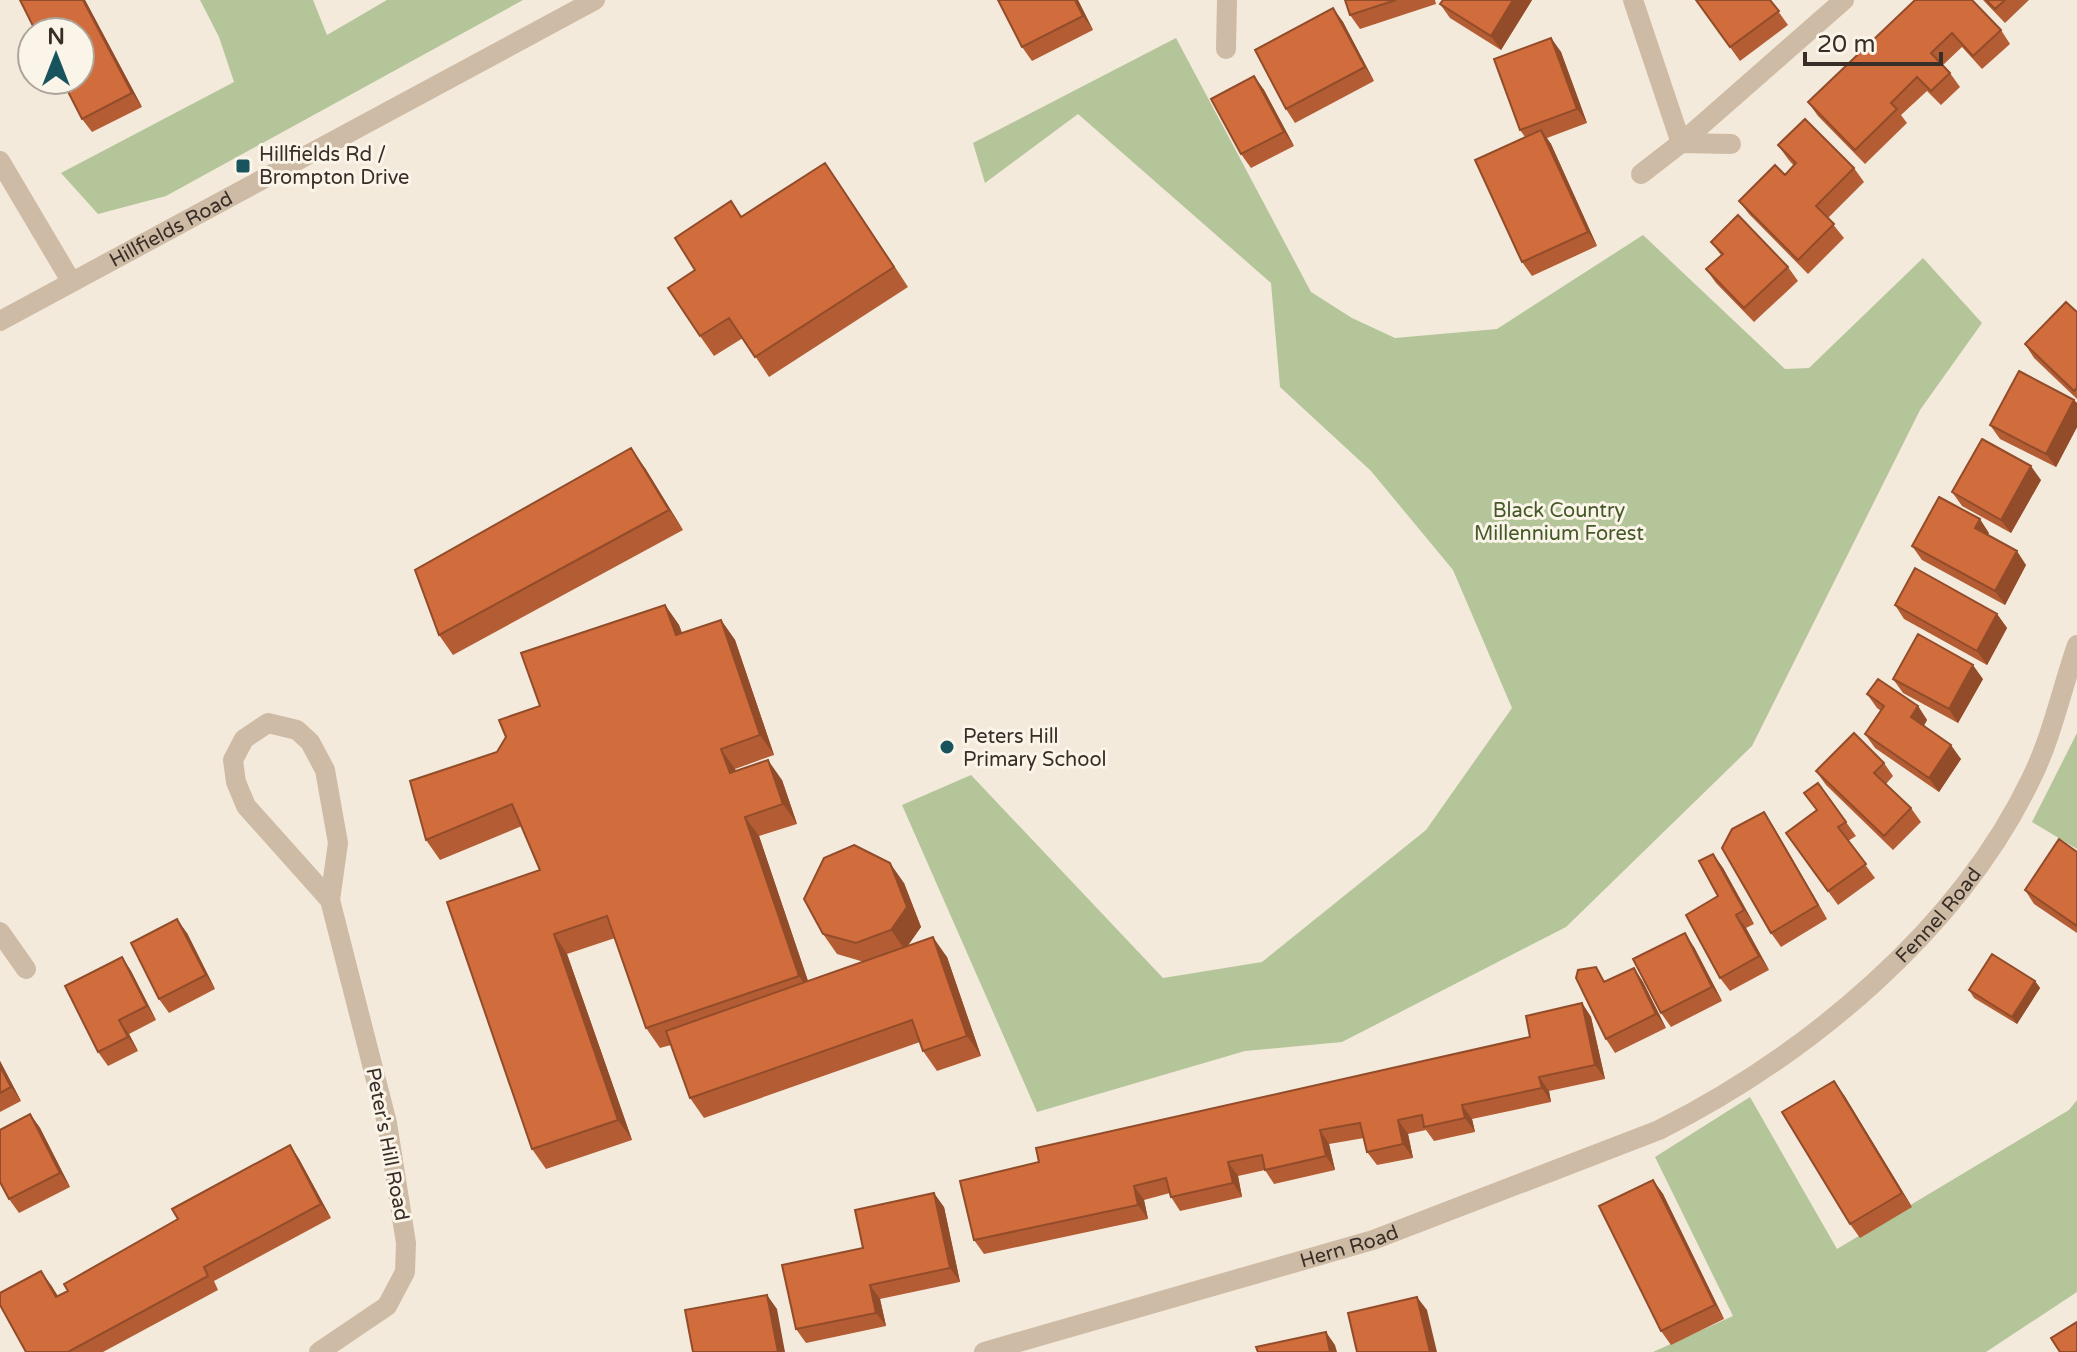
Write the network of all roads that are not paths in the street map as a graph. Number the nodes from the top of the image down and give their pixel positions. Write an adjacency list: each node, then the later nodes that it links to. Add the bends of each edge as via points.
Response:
1 (595, 0): 10 (street, Hillfields Road)
2 (1227, 0): 5 (street)
3 (1633, 0): 6 (street)
4 (1844, 0): 6 (street)
5 (1226, 49)
6 (1681, 143): 7 (street); 9 (street)
7 (1731, 144)
8 (0, 161): 10 (street)
9 (1641, 174)
10 (71, 281): 11 (street, Hillfields Road)
11 (0, 321)
12 (2077, 645): 16 (street, Fennel Road, via 2033,776 1974,877 1886,973 1820,1027)
13 (330, 900): 13 (street, Peter's Hill Road, via 246,806 236,782 233,760 244,739 268,723 297,730 325,770 338,843); 17 (street, Peter's Hill Road, via 387,1123 406,1243 405,1272 387,1306)
14 (0, 932): 15 (street)
15 (26, 969)
16 (1701, 1109): 18 (street, Hern Road, via 1373,1240)
17 (319, 1352)
18 (984, 1352)

